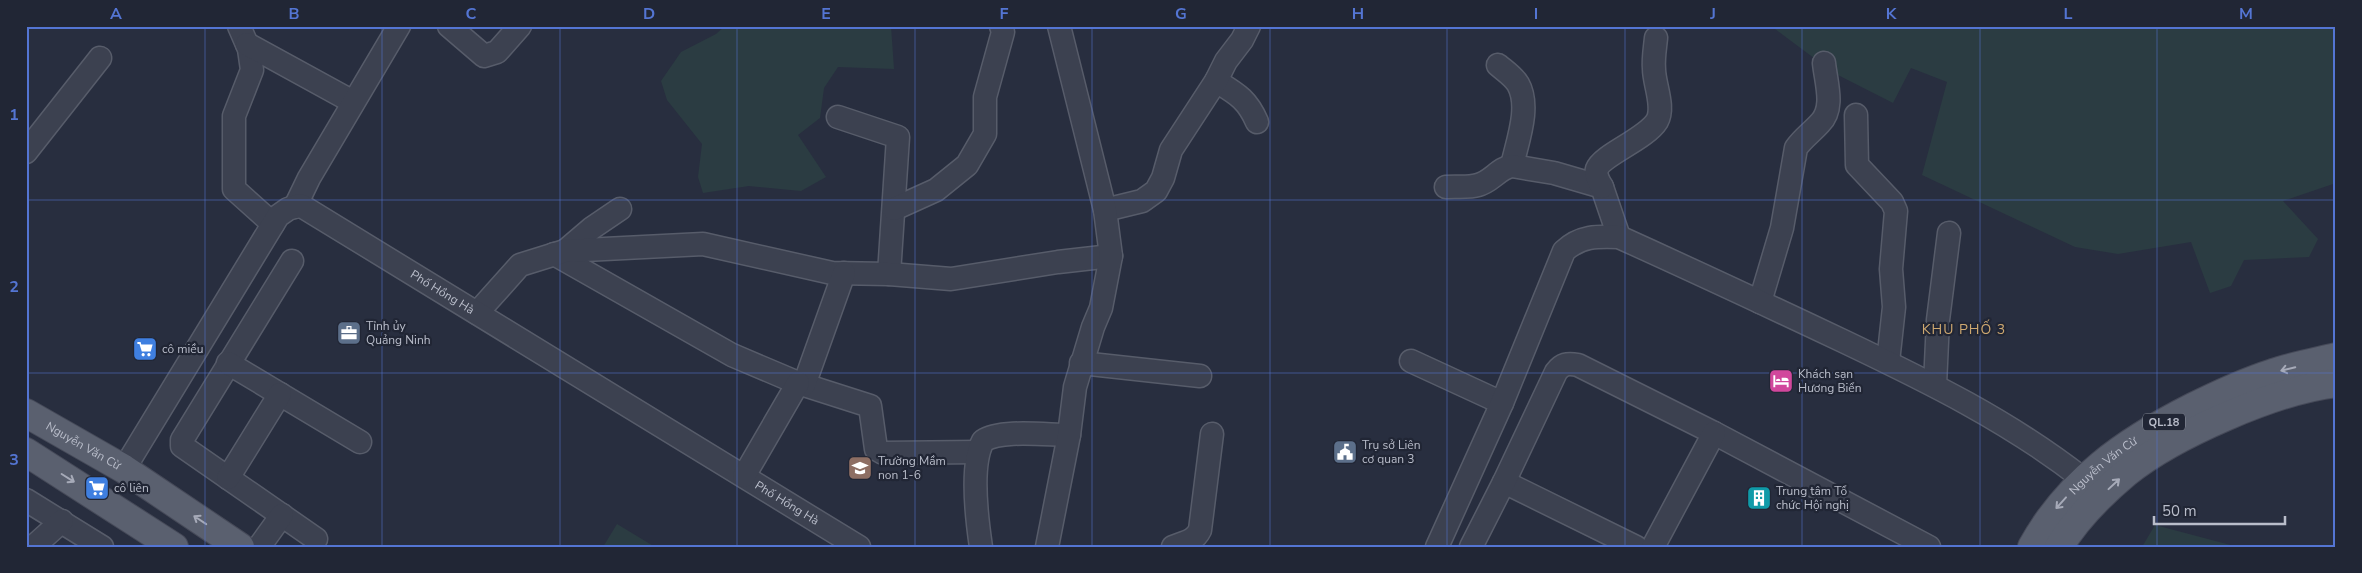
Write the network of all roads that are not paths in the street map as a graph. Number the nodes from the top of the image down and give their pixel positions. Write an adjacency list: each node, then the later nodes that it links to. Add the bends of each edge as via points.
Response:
1 (399, 26): 13 (street)
2 (449, 26): 3 (street, via 484,56 497,52)
3 (520, 26)
4 (1001, 26): 23 (street, via 1003,32 985,97 985,134 967,165 936,190)
5 (1059, 26): 24 (street)
6 (1249, 26): 12 (street)
7 (243, 35): 13 (street); 25 (street, via 252,70 234,116 234,189)
8 (1656, 38): 20 (street, via 1654,69 1660,112 1658,120 1597,169)
9 (100, 58): 17 (street)
10 (1824, 64): 33 (street, via 1829,110 1796,148 1782,228)
11 (1498, 65): 18 (street, via 1514,78 1522,100)
12 (1216, 82): 16 (street, via 1250,105); 24 (street, via 1171,150 1156,191 1142,201)
13 (354, 102): 21 (street)
14 (1856, 115): 38 (street, via 1857,165 1892,202 1896,211 1891,269 1894,307)
15 (838, 116): 23 (street, via 898,137)
16 (1257, 122)
17 (28, 147)
18 (1512, 166): 19 (street, via 1478,185); 20 (street)
19 (1446, 187)
20 (1602, 187): 27 (street)
21 (295, 207): 25 (street, via 278,216); 34 (street, Phố Hồng Hà, via 300,205 315,212)
22 (620, 209): 28 (street)
23 (894, 209): 32 (street)
24 (1105, 210): 29 (street)
25 (273, 224): 53 (street)
26 (1949, 233): 43 (street, via 1938,320)
27 (1619, 237): 33 (street); 45 (street, via 1587,237 1564,251)
28 (560, 253): 31 (street, via 703,244); 34 (street, via 520,265); 42 (street, via 732,355)
29 (1111, 256): 32 (street, via 952,279); 39 (street, via 1101,308)
30 (292, 261): 37 (street)
31 (844, 273): 32 (street); 42 (street)
32 (889, 274)
33 (1760, 302): 38 (street)
34 (477, 312): 54 (street, Phố Hồng Hà)
35 (2336, 357): 56 (main road, Nguyễn Văn Cừ / QL.18, one-way to 56, via 2273,373 2222,392 2117,451)
36 (1411, 361): 45 (street)
37 (228, 362): 44 (street); 55 (street, via 182,440 182,446)
38 (1888, 362): 43 (street)
39 (1081, 363): 40 (street); 49 (street)
40 (1200, 376)
41 (2336, 383): 78 (main road, Nguyễn Văn Cừ / QL.18, one-way to 41, via 2088,509 2127,473 2177,441 2268,400)
42 (801, 384): 52 (street, via 870,406 876,449 883,453); 54 (street)
43 (1935, 385): 56 (street, via 1999,420)
44 (280, 394): 50 (street); 55 (street)
45 (1502, 403): 72 (street)
46 (26, 413): 53 (main road, Nguyễn Văn Cừ)
47 (1714, 433): 57 (street, via 1578,365 1568,363 1556,372); 62 (street); 75 (street)
48 (1212, 434): 71 (street, via 1200,530 1188,543)
49 (1069, 435): 52 (street, via 994,436 983,441); 70 (street)
50 (360, 442)
51 (26, 452): 65 (main road, one-way to 65)
52 (978, 452): 69 (street, via 976,498)
53 (124, 469): 66 (main road, Nguyễn Văn Cừ, one-way to 53)
54 (744, 476): 68 (street, Phố Hồng Hà)
55 (228, 478): 59 (street)
56 (2083, 479): 77 (main road, Nguyễn Văn Cừ / QL.18, one-way to 77, via 2052,513)
57 (1504, 482): 73 (street); 74 (street)
58 (26, 500): 60 (street)
59 (282, 515): 61 (street); 67 (street)
60 (62, 521): 63 (street); 64 (street)
61 (316, 539)
62 (1905, 541): 76 (street)
63 (32, 547)
64 (102, 547)
65 (174, 547)
66 (240, 547)
67 (259, 547)
68 (858, 547)
69 (981, 547)
70 (1047, 547)
71 (1173, 547)
72 (1436, 547)
73 (1471, 547)
74 (1636, 547)
75 (1653, 547)
76 (1929, 547)
77 (2032, 547)
78 (2059, 547)

